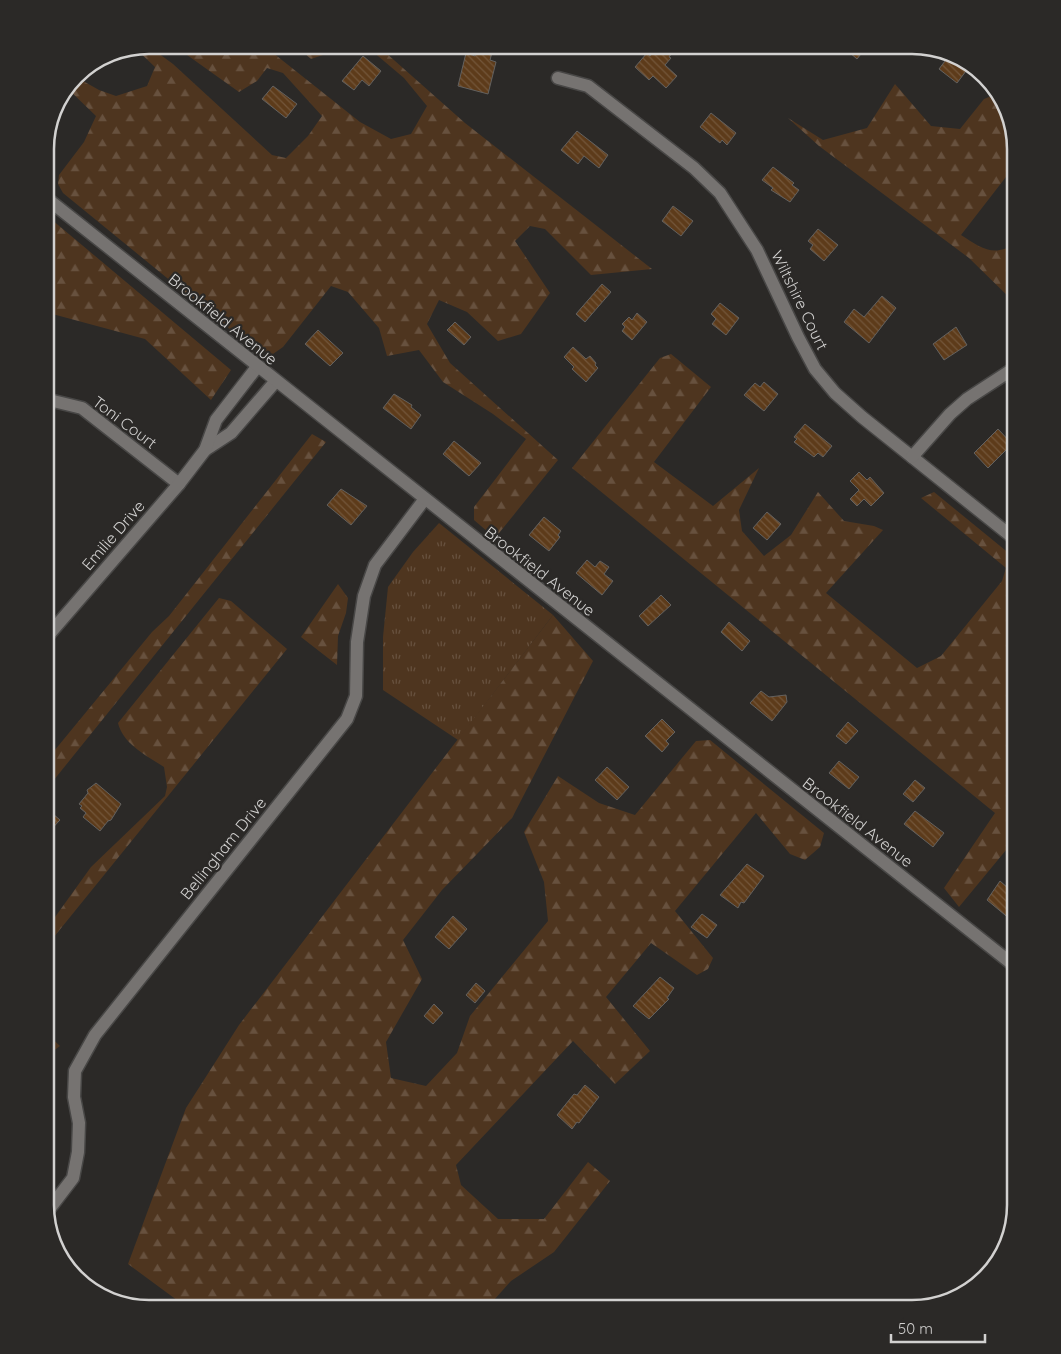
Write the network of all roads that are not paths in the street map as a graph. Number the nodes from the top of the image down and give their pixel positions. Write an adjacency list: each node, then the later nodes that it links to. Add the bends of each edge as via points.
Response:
1 (558, 78): 10 (street, Wiltshire Court, via 588,86 694,168 720,193 757,250 815,369 835,393)
2 (54, 205): 3 (street, Brookfield Avenue)
3 (257, 367): 5 (street, Brookfield Avenue); 7 (street, Emilie Drive)
4 (1007, 373): 10 (street, via 961,404)
5 (275, 382): 8 (street, Emilie Drive); 12 (street, Brookfield Avenue)
6 (54, 401): 11 (street, Toni Court, via 82,408)
7 (221, 413): 8 (street); 9 (street, Emilie Drive)
8 (237, 426): 9 (street, Emilie Drive, via 231,434)
9 (205, 450): 11 (street, Emilie Drive)
10 (912, 457): 13 (street, Wiltshire Court)
11 (179, 484): 14 (street, Emilie Drive)
12 (424, 500): 15 (street, Brookfield Avenue); 16 (street, Bellingham Drive, via 375,565 364,596 357,642 356,696 347,719 95,1035 75,1071 78,1152 73,1178)
13 (1007, 533)
14 (54, 629)
15 (1007, 960)
16 (54, 1203)

